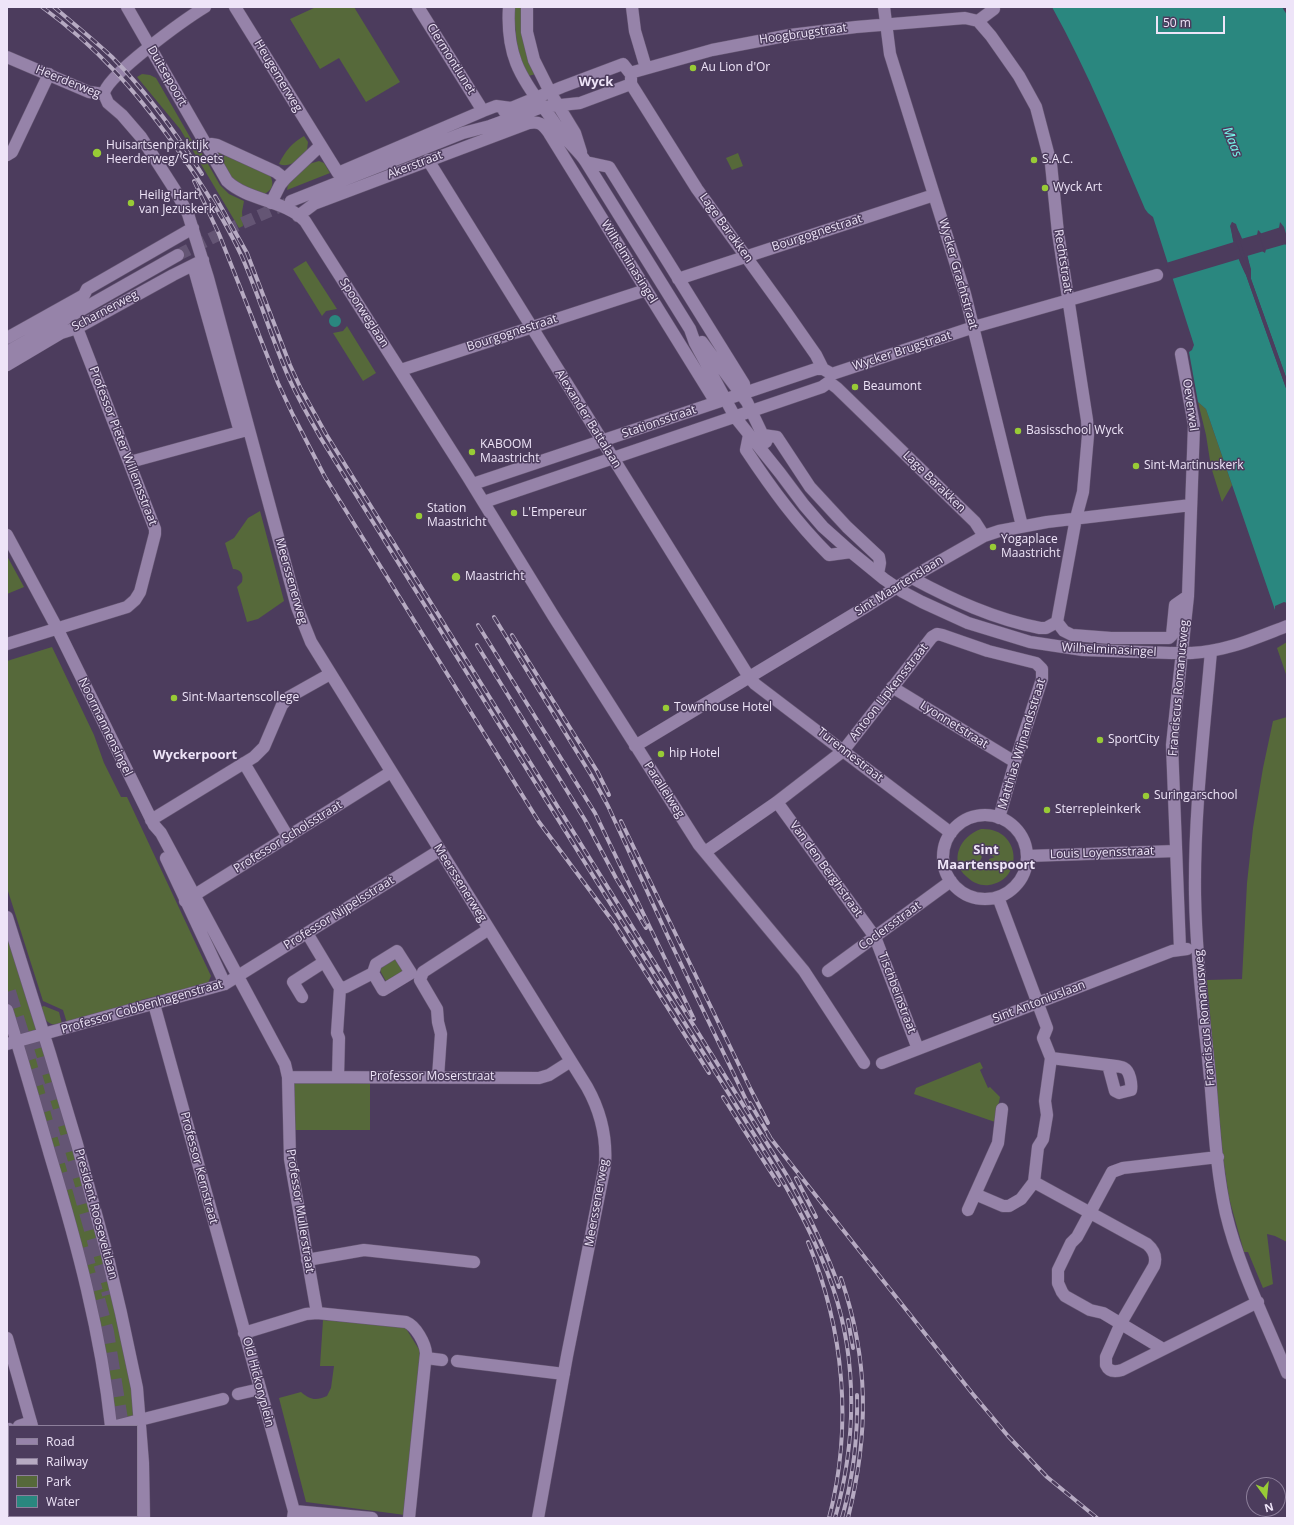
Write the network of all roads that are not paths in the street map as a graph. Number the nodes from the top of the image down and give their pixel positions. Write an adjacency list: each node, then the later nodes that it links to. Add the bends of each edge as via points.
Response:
1 (127, 7): 12 (street, Duitsepoort)
2 (205, 7): 12 (street)
3 (236, 7): 26 (street, Heugemerweg)
4 (418, 7): 22 (street, Clermontlunet)
5 (509, 7): 19 (street, Wilhelminasingel, via 510,36 515,61)
6 (527, 7): 17 (street, Wilhelminasingel, via 531,50)
7 (632, 7): 14 (street, via 635,31)
8 (884, 7): 11 (street, Wycker Grachtstraat)
9 (993, 8): 10 (street)
10 (978, 21): 11 (street, Hoogbrugstraat, via 958,18); 43 (street, Rechtstraat, via 1012,65 1030,92 1036,107 1051,164 1058,233)
11 (886, 25): 14 (street, Hoogbrugstraat, via 813,31 743,43); 32 (street, Wycker Grachtstraat, via 890,54)
12 (151, 46): 18 (street, via 107,86); 25 (street, Duitsepoort)
13 (7, 57): 15 (street, Heerderweg)
14 (646, 68): 16 (street, Hoogbrugstraat)
15 (48, 74): 18 (street, Heerderweg, via 89,92); 27 (street, via 12,152)
16 (628, 74): 17 (street); 20 (street, via 580,103); 38 (street, Lage Barakken, via 697,189)
17 (550, 92): 19 (street); 20 (street, Wilhelminasingel)
18 (104, 94): 36 (street, Heerderweg, via 108,103 141,137 162,168 184,206)
19 (539, 102): 20 (street); 21 (street, Akerstraat); 24 (street, Akerstraat, via 490,126); 29 (street, Wilhelminasingel)
20 (558, 105): 29 (street, Wilhelminasingel, via 576,133)
21 (511, 108): 22 (street, Akerstraat, via 496,106); 24 (street, Akerstraat, via 486,118)
22 (484, 111): 30 (street, Akerstraat)
23 (536, 122): 28 (street, Akerstraat); 42 (street, Wilhelminasingel, via 549,133)
24 (463, 133): 33 (street, Akerstraat)
25 (207, 146): 31 (street, via 217,145 276,172); 34 (street, Duitsepoort, via 234,187)
26 (320, 146): 30 (street, Heugemerweg); 31 (street)
27 (7, 155)
28 (428, 160): 35 (street, Akerstraat, via 314,204); 44 (street, Alexander Battalaan)
29 (585, 160): 41 (street, via 609,167); 47 (street, Wilhelminasingel)
30 (338, 173)
31 (285, 179): 34 (street)
32 (934, 195): 38 (street, Bourgognestraat); 45 (street, Wycker Grachtstraat)
33 (291, 201)
34 (271, 203): 35 (street, Spoorweglaan)
35 (298, 216): 52 (street, Spoorweglaan, via 304,221)
36 (193, 228): 39 (street, Heerderweg); 48 (street, Scharnerweg, via 87,289 84,295)
37 (178, 255): 49 (street, Scharnerweg)
38 (746, 256): 41 (street, Bourgognestraat); 53 (street, Lage Barakken)
39 (198, 262): 46 (street, Scharnerweg); 58 (street, Meerssenerweg)
40 (1157, 275): 43 (street, Wycker Brugstraat)
41 (678, 279): 54 (street, via 744,384)
42 (646, 290): 44 (street, Bourgognestraat); 55 (street, Wilhelminasingel, via 712,396)
43 (1069, 300): 45 (street, Wycker Brugstraat); 68 (street, Rechtstraat, via 1088,435 1083,492)
44 (531, 327): 52 (street, Bourgognestraat); 61 (street, Alexander Battalaan)
45 (974, 327): 53 (street, Wycker Brugstraat); 69 (street, Wycker Grachtstraat)
46 (77, 328): 51 (street, Scharnerweg, via 61,334); 63 (street, Professor Pieter Willemsstraat)
47 (690, 329): 54 (street, Wilhelminasingel); 55 (street, Wilhelminasingel)
48 (7, 338)
49 (7, 351)
50 (1181, 354): 67 (street, Oeverwal, via 1194,421)
51 (7, 365)
52 (401, 370): 65 (street, Spoorweglaan)
53 (828, 375): 54 (street, Stationsstraat, via 816,369); 56 (street, Stationsstraat, via 822,387); 71 (street, Lage Barakken, via 837,388 975,522)
54 (740, 393): 55 (street, Stationsstraat); 56 (street, Wilhelminasingel)
55 (724, 399): 57 (street, Wilhelminasingel); 61 (street, Stationsstraat)
56 (752, 411): 57 (street, Stationsstraat); 60 (street, Wilhelminasingel)
57 (735, 417): 59 (street, Wilhelminasingel); 62 (street, Stationsstraat)
58 (245, 430): 63 (street); 84 (street, Meerssenerweg, via 300,618)
59 (749, 435): 64 (street, Wilhelminasingel); 72 (street, via 746,450 794,518 829,555)
60 (763, 435): 64 (street, Wilhelminasingel); 73 (street, via 777,437 810,487 877,553 880,560)
61 (602, 441): 62 (street, Alexander Battalaan); 65 (street, Stationsstraat)
62 (613, 458): 66 (street, Stationsstraat); 85 (street, Alexander Battalaan)
63 (130, 462): 79 (street, Professor Pieter Willemsstraat, via 155,529 140,592 127,607)
64 (780, 473): 72 (street, Wilhelminasingel, via 816,519)
65 (473, 484): 66 (street, Parallelweg)
66 (484, 502): 87 (street, Parallelweg)
67 (1191, 504): 68 (street, Sint Maartenslaan); 76 (street, Franciscus Romanusweg)
68 (1076, 518): 69 (street, Sint Maartenslaan); 77 (street)
69 (1022, 526): 71 (street, Sint Maartenslaan)
70 (7, 535): 79 (street, Noormannensingel)
71 (984, 536): 74 (street, Sint Maartenslaan)
72 (851, 552): 73 (street, Wilhelminasingel)
73 (878, 574): 75 (street, Wilhelminasingel)
74 (912, 578): 75 (street, Sint Maartenslaan); 77 (street, via 993,616 1040,628 1046,628)
75 (896, 588): 83 (street, Wilhelminasingel, bridge, via 963,620 1024,640 1082,650 1190,653); 85 (street, Sint Maartenslaan)
76 (1188, 596): 81 (street, Franciscus Romanusweg, via 1175,606); 98 (street, Franciscus Romanusweg, via 1172,745)
77 (1056, 622): 81 (street, Wilhelminasingel, via 1072,635 1111,638 1169,638)
78 (1287, 626): 83 (street, Wilhelminasingel, via 1238,645)
79 (57, 628): 82 (street, Professor Pieter Willemsstraat); 94 (street, Noormannensingel)
80 (937, 634): 86 (street, Antoon Lipkensstraat); 89 (street, Matthias Wijnandsstraat, via 1036,664 1042,670 1042,679)
81 (1172, 635)
82 (7, 644)
83 (1212, 651): 108 (street, Franciscus Romanusweg, via 1197,822 1195,893)
84 (330, 674): 90 (street, via 289,697 282,705 264,747); 91 (street, Meerssenerweg)
85 (749, 677): 87 (street, Sint Maartenslaan); 88 (street, Turennestraat)
86 (892, 687): 88 (street, Antoon Lipkensstraat); 89 (street, Lyonnetstraat)
87 (635, 746): 99 (street, Parallelweg)
88 (843, 751): 92 (street, Antoon Lipkensstraat); 95 (street, Turennestraat)
89 (1015, 762): 93 (street, Matthias Wijnandsstraat)
90 (244, 763): 94 (street); 96 (street)
91 (391, 772): 96 (street, Professor Scholsstraat); 97 (street, Meerssenerweg)
92 (777, 802): 99 (street, Antoon Lipkensstraat); 107 (street, Van den Berghstraat)
93 (999, 818): 95 (street, via 986,815 973,817); 100 (street, via 1006,820 1017,830 1024,842)
94 (152, 822): 103 (street, Noormannensingel, via 161,833)
95 (951, 832): 101 (street, via 943,857 945,870)
96 (288, 837): 103 (street, Professor Scholsstraat)
97 (440, 850): 105 (street, Meerssenerweg); 106 (street, Professor Nijpelsstraat)
98 (1176, 851): 100 (street, Louis Loyensstraat); 109 (street, Franciscus Romanusweg)
99 (705, 852): 125 (street, Parallelweg, via 804,971)
100 (1027, 856): 102 (street, via 1024,872 1019,881 1008,892)
101 (951, 882): 102 (street, via 975,898); 107 (street, Coclersstraat)
102 (998, 897): 117 (street)
103 (190, 898): 113 (street, Noormannensingel); 114 (street, Noormannensingel)
104 (7, 917): 120 (street, President Rooseveltlaan)
105 (488, 928): 124 (street, Meerssenerweg); 130 (street, via 423,972 420,980 438,1008 441,1034)
106 (307, 933): 110 (street); 113 (street, Professor Nijpelsstraat)
107 (875, 937): 111 (street, Coclersstraat); 122 (street, Tischbeinstraat)
108 (1198, 948): 109 (street, Sint Antoniuslaan); 132 (street, Franciscus Romanusweg)
109 (1180, 949): 117 (street, Sint Antoniuslaan)
110 (324, 962): 115 (street); 116 (street, via 293,982)
111 (828, 971)
112 (373, 972): 115 (street)
113 (238, 976): 114 (street, Professor Cobbenhagenstraat); 128 (street, Professor Mullerstraat, via 285,1064)
114 (225, 984): 118 (street, Professor Cobbenhagenstraat)
115 (340, 988): 129 (street)
116 (302, 997)
117 (1037, 1003): 122 (street, Sint Antoniuslaan); 123 (street, via 1047,1028 1043,1038)
118 (154, 1004): 120 (street, Professor Cobbenhagenstraat); 142 (street, Professor Kernstraat)
119 (7, 1010): 121 (street)
120 (44, 1034): 121 (street, Professor Cobbenhagenstraat); 153 (street, President Rooseveltlaan, via 107,1254 137,1388)
121 (12, 1043): 155 (street, via 83,1270 94,1317)
122 (918, 1049): 126 (street, Sint Antoniuslaan)
123 (1051, 1058): 127 (street); 133 (street, via 1045,1101 1047,1115 1043,1139 1038,1147)
124 (571, 1061): 130 (street, Professor Moserstraat, via 549,1075 539,1078); 149 (street, Meerssenerweg, via 598,1107 606,1154)
125 (864, 1063)
126 (882, 1063)
127 (1108, 1066)
128 (288, 1076): 129 (street, Professor Moserstraat); 137 (street, Professor Mullerstraat, via 290,1160)
129 (338, 1077): 130 (street, Professor Moserstraat)
130 (438, 1077)
131 (1002, 1109): 134 (street, via 998,1143)
132 (1218, 1156): 136 (street, via 1117,1169 1112,1172); 139 (street, Franciscus Romanusweg, via 1223,1200 1231,1232)
133 (1034, 1182): 134 (street, via 1021,1199 1009,1206); 136 (street)
134 (975, 1194): 135 (street)
135 (968, 1210)
136 (1090, 1213): 141 (street, via 1147,1244 1155,1254 1154,1266); 141 (street, via 1058,1270 1059,1287 1065,1296 1090,1310 1103,1312)
137 (307, 1260): 138 (street, via 364,1250); 140 (street, Professor Mullerstraat)
138 (474, 1262)
139 (1258, 1302): 144 (street); 148 (street, Franciscus Romanusweg)
140 (317, 1313): 142 (street, Old Hickoryplein); 145 (street, Old Hickoryplein, via 406,1322 414,1327 426,1348)
141 (1121, 1323): 144 (street); 144 (street, via 1106,1357 1106,1365 1110,1370 1122,1370)
142 (244, 1333): 150 (street, Old Hickoryplein)
143 (7, 1338): 154 (street)
144 (1164, 1350)
145 (426, 1358): 146 (street); 160 (street, Old Hickoryplein)
146 (442, 1360)
147 (457, 1361): 149 (street)
148 (1287, 1373)
149 (564, 1374): 161 (street, Meerssenerweg)
150 (260, 1389): 151 (street); 157 (street, Old Hickoryplein)
151 (238, 1394)
152 (223, 1399): 153 (street)
153 (140, 1420): 156 (street); 158 (street, President Rooseveltlaan)
154 (31, 1424)
155 (111, 1425)
156 (120, 1425)
157 (294, 1515): 159 (street, Old Hickoryplein)
158 (144, 1518)
159 (372, 1518)
160 (409, 1518)
161 (538, 1518)

